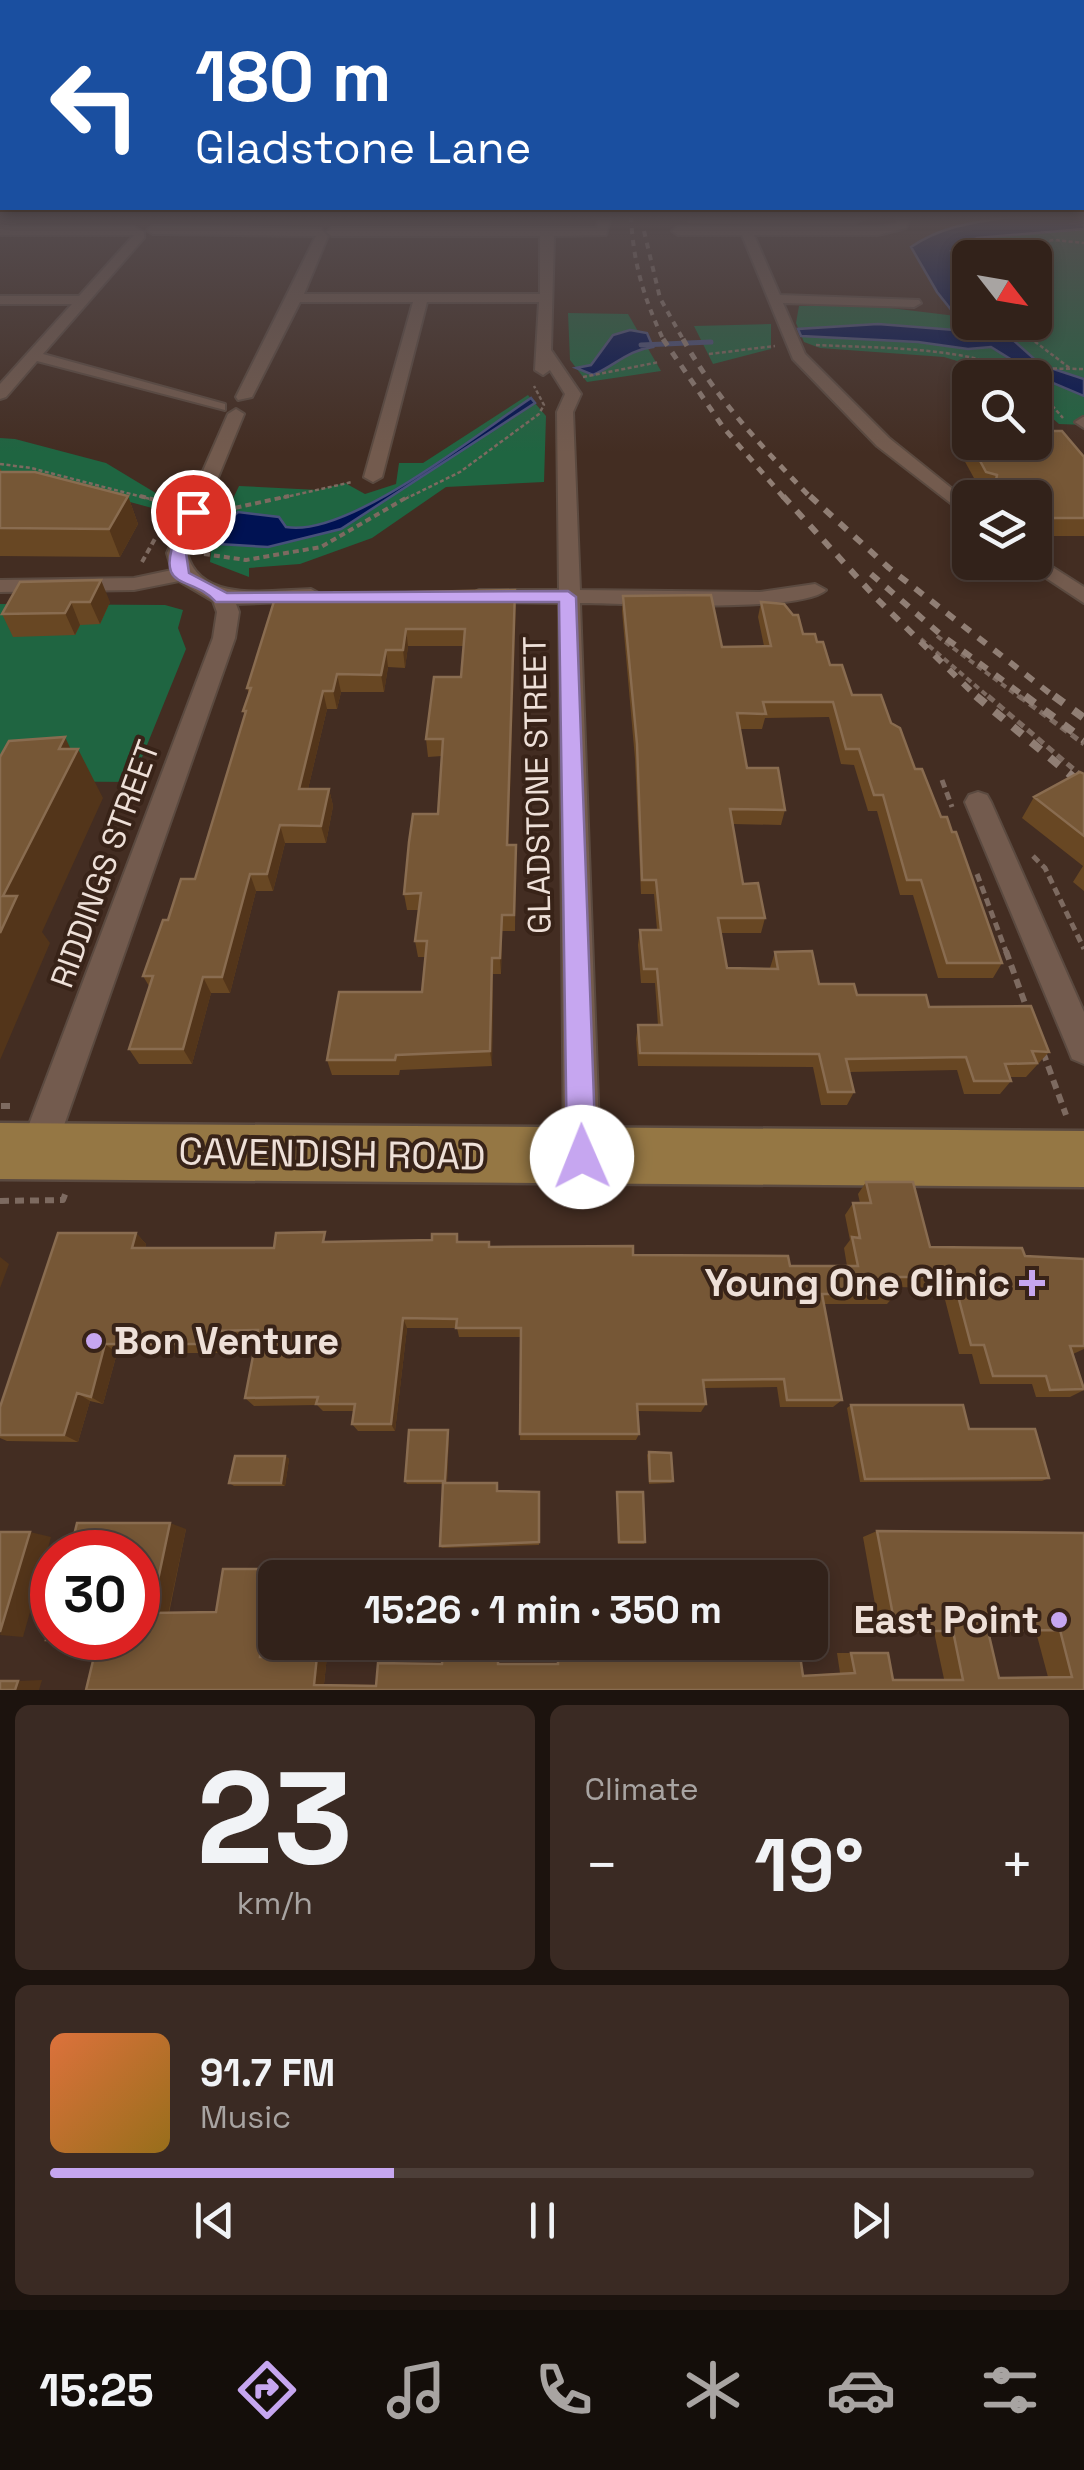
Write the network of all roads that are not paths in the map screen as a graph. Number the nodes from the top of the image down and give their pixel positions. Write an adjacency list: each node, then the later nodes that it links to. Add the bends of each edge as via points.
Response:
1 (88, 295): 9 (street)
2 (296, 295): 5 (street)
3 (546, 295): 7 (street, GLADSTONE STREET)
4 (775, 295): 10 (street)
5 (295, 298): 6 (street); 14 (street)
6 (421, 298): 7 (street); 15 (street)
7 (546, 298): 23 (street, GLADSTONE STREET, via 543,370 573,394 565,412)
8 (0, 300): 9 (street)
9 (84, 300): 12 (street)
10 (777, 300): 11 (street); 16 (street, via 788,337 808,366 883,442)
11 (914, 303)
12 (34, 356): 13 (street); 14 (street)
13 (0, 394)
14 (233, 406): 17 (street, via 185,530)
15 (374, 477)
16 (950, 497)
17 (181, 574): 19 (street, via 101,586); 25 (street)
18 (1052, 574): 24 (street)
19 (0, 586)
20 (815, 590): 23 (street, via 760,598)
21 (333, 596): 25 (street)
22 (450, 596): 23 (street)
23 (568, 597): 30 (street, GLADSTONE STREET)
24 (1084, 597)
25 (222, 598): 29 (street, RIDDINGS STREET, via 228,612 224,638)
26 (968, 813): 27 (street)
27 (1084, 1049)
28 (1075, 1137): 30 (main road, CAVENDISH ROAD)
29 (29, 1152): 30 (main road, CAVENDISH ROAD)
30 (582, 1157)

